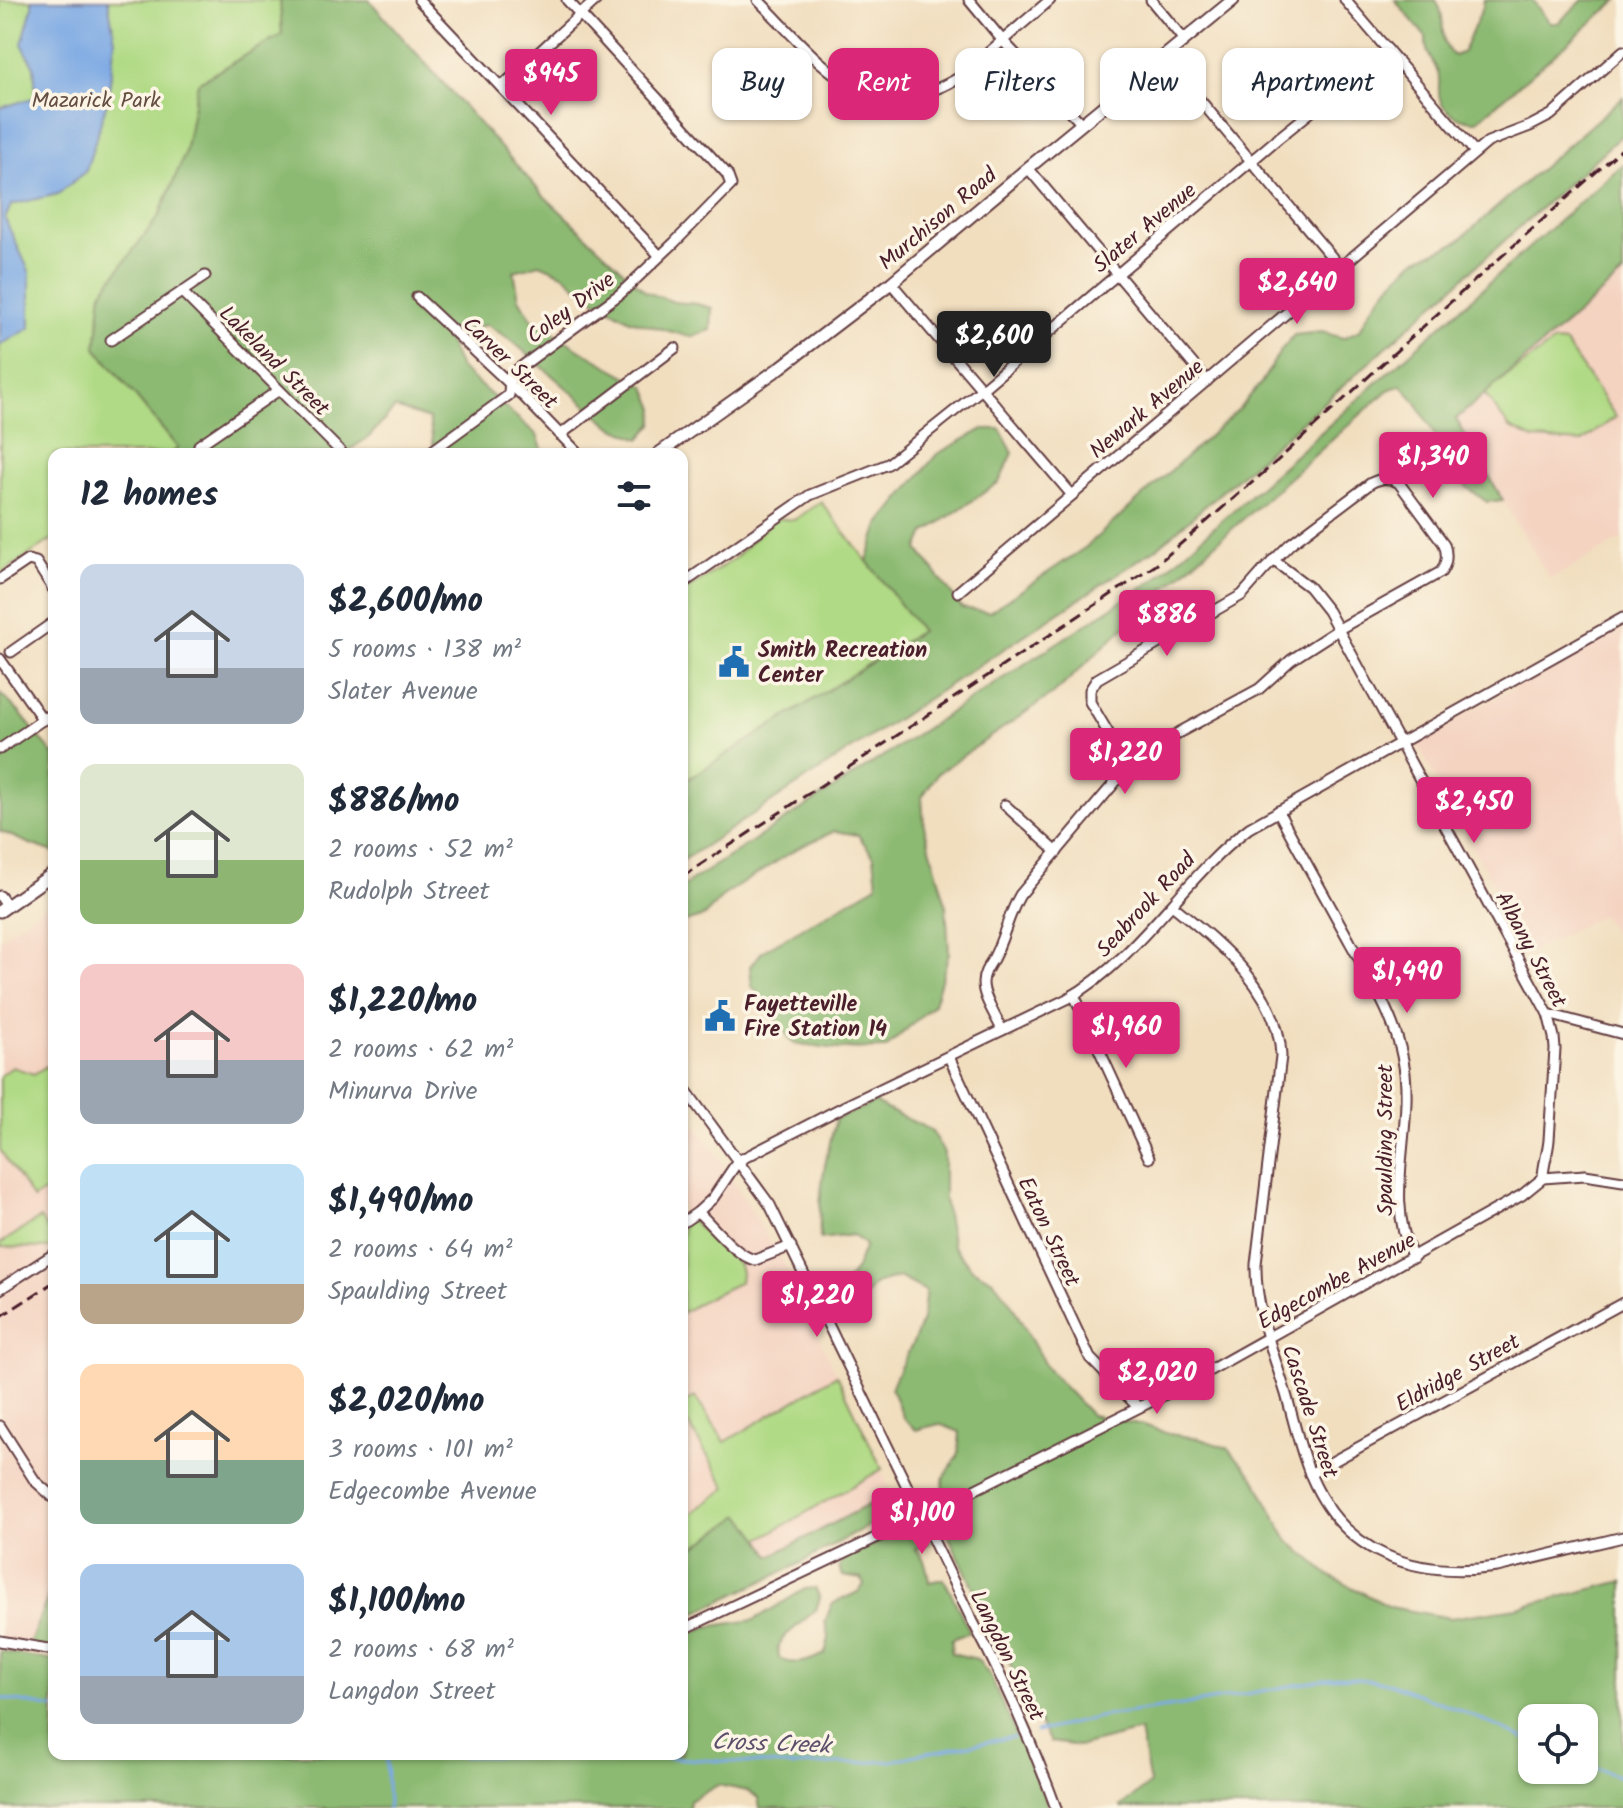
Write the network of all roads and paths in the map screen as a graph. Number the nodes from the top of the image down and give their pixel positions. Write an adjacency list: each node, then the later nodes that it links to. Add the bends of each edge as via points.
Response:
1 (419, 0): 17 (street)
2 (567, 0): 10 (street)
3 (596, 0): 10 (street)
4 (758, 0): 12 (street, via 836,76 880,96 904,97 944,87)
5 (969, 0): 12 (street)
6 (1050, 0): 12 (street)
7 (1151, 0): 11 (street)
8 (1233, 0): 11 (main road, Murchison Road)
9 (1345, 0): 14 (street)
10 (581, 14): 17 (street); 25 (street, Coley Drive, via 730,178 728,189)
11 (1186, 38): 13 (main road, Murchison Road)
12 (1003, 41): 21 (street)
13 (1173, 48)
14 (1386, 48)
15 (1623, 51): 22 (street, Newark Avenue, via 1551,115)
16 (1403, 68): 22 (street)
17 (501, 87): 25 (street)
18 (1206, 107): 23 (street)
19 (1100, 109): 21 (main road, Murchison Road)
20 (1302, 120): 23 (street, Slater Avenue)
21 (1082, 124): 24 (main road, Murchison Road)
22 (1475, 152): 26 (street, Newark Avenue)
23 (1251, 161): 26 (street); 27 (street, Slater Avenue)
24 (1028, 168): 27 (street); 29 (main road, Murchison Road)
25 (660, 256): 35 (street, Coley Drive, via 620,294 510,375)
26 (1340, 267): 34 (street, Newark Avenue)
27 (1117, 274): 34 (street); 36 (street, Slater Avenue)
28 (205, 276): 30 (street)
29 (891, 283): 36 (street); 43 (main road, Murchison Road)
30 (182, 292): 32 (street); 37 (street, Lakeland Street)
31 (417, 297): 35 (street, Carver Street)
32 (111, 340)
33 (675, 348): 38 (street)
34 (1207, 381): 44 (street, Newark Avenue)
35 (509, 385): 38 (street, Carver Street); 41 (street, Coley Drive, via 509,395)
36 (982, 389): 44 (street); 47 (street, Slater Avenue, via 888,464 810,495)
37 (279, 390): 39 (street); 40 (street, Lakeland Street)
38 (560, 435): 42 (street, Carver Street)
39 (199, 445)
40 (337, 448)
41 (436, 448)
42 (573, 448)
43 (666, 448)
44 (1072, 495): 49 (street, Newark Avenue)
45 (1273, 560): 52 (street, Albany Street, via 1309,587); 52 (street, via 1371,483 1388,479 1403,487 1444,544 1444,567 1437,576); 59 (street, via 1232,602 1092,684 1090,702)
46 (0, 579): 48 (street, via 28,560 36,562)
47 (688, 580)
48 (48, 581)
49 (958, 592)
50 (1623, 618): 57 (street, Seabrook Road)
51 (48, 626): 53 (street)
52 (1339, 629): 57 (street, Albany Street); 59 (street, via 1259,689 1180,732)
53 (11, 652)
54 (0, 659): 56 (street)
55 (48, 716): 56 (street)
56 (43, 720): 58 (street)
57 (1399, 743): 61 (street, Seabrook Road); 67 (street, Albany Street)
58 (0, 749)
59 (1129, 768): 62 (street)
60 (1005, 805): 62 (street)
61 (1278, 811): 65 (street, Seabrook Road, via 1230,842); 82 (street, Spaulding Street, via 1385,1006 1400,1046 1407,1105 1399,1200 1403,1235)
62 (1057, 852): 68 (street, via 1014,905 984,977 985,994)
63 (48, 877): 64 (main road)
64 (2, 904)
65 (1172, 905): 66 (street, Seabrook Road, via 1114,966); 85 (street, Cascade Street, via 1224,948 1258,989 1279,1038 1256,1264 1257,1294)
66 (1074, 995): 68 (street, Seabrook Road); 74 (street)
67 (1548, 1014): 69 (street); 76 (street, Albany Street, via 1555,1049)
68 (1002, 1030): 70 (street, Seabrook Road)
69 (1623, 1034)
70 (949, 1057): 75 (street, Seabrook Road); 86 (street, Eaton Street, via 1090,1358)
71 (688, 1088): 73 (street, Langdon Street)
72 (688, 1092): 73 (street, Langdon Street)
73 (694, 1099): 75 (street, Langdon Street)
74 (1149, 1158)
75 (738, 1161): 78 (street, Seabrook Road); 80 (street, Langdon Street)
76 (1543, 1178): 77 (street, via 1585,1175); 82 (street, Edgecombe Avenue)
77 (1623, 1181)
78 (698, 1212): 79 (street, Seabrook Road); 80 (street, via 750,1259)
79 (688, 1219)
80 (791, 1246): 90 (street, Langdon Street)
81 (48, 1258): 83 (street)
82 (1413, 1258): 85 (street, Edgecombe Avenue)
83 (0, 1289)
84 (1623, 1303): 88 (street, Eldridge Street)
85 (1269, 1338): 86 (street, Edgecombe Avenue); 88 (street, Cascade Street)
86 (1138, 1407): 90 (street, Edgecombe Avenue)
87 (0, 1426): 89 (street)
88 (1310, 1474): 91 (street, Cascade Street, via 1349,1533 1378,1553 1424,1568 1497,1567)
89 (48, 1493)
90 (922, 1516): 92 (street, Edgecombe Avenue); 95 (street, Langdon Street, via 1018,1712)
91 (1623, 1537)
92 (688, 1627)
93 (0, 1641): 94 (street)
94 (48, 1649)
95 (1056, 1808)

